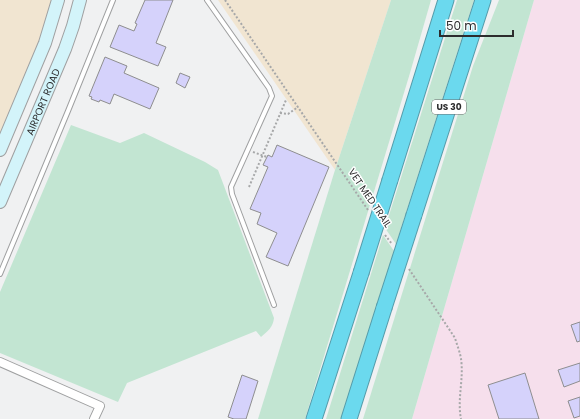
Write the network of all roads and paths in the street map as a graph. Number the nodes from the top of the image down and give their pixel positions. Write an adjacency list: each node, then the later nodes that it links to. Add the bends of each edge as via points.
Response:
1 (58, 0): 15 (main road, AIRPORT ROAD, via 45,43)
2 (80, 0): 20 (main road, AIRPORT ROAD, via 65,49)
3 (113, 0): 25 (lane)
4 (207, 0): 16 (lane, via 269,88 272,96)
5 (225, 0): 13 (path, VET MED TRAIL)
6 (442, 0): 11 (highway)
7 (446, 0): 11 (highway)
8 (483, 0): 10 (highway, US 30)
9 (490, 0): 10 (highway)
10 (475, 25): 30 (highway, US 30, bridge)
11 (426, 63): 29 (highway, bridge)
12 (286, 100): 14 (path)
13 (298, 107): 14 (path, via 288,114); 21 (path, VET MED TRAIL)
14 (280, 113): 17 (path)
15 (0, 150)
16 (248, 150): 17 (path); 26 (lane, via 231,187 232,194)
17 (263, 155): 18 (path); 19 (path)
18 (267, 157)
19 (249, 187)
20 (0, 202)
21 (368, 210)
22 (385, 234): 23 (path, VET MED TRAIL)
23 (394, 247)
24 (407, 267): 31 (path, via 455,338 461,360)
25 (0, 274)
26 (274, 305)
27 (0, 362): 28 (street, via 100,406)
28 (94, 419)
29 (314, 419)
30 (349, 419)
31 (461, 419)

